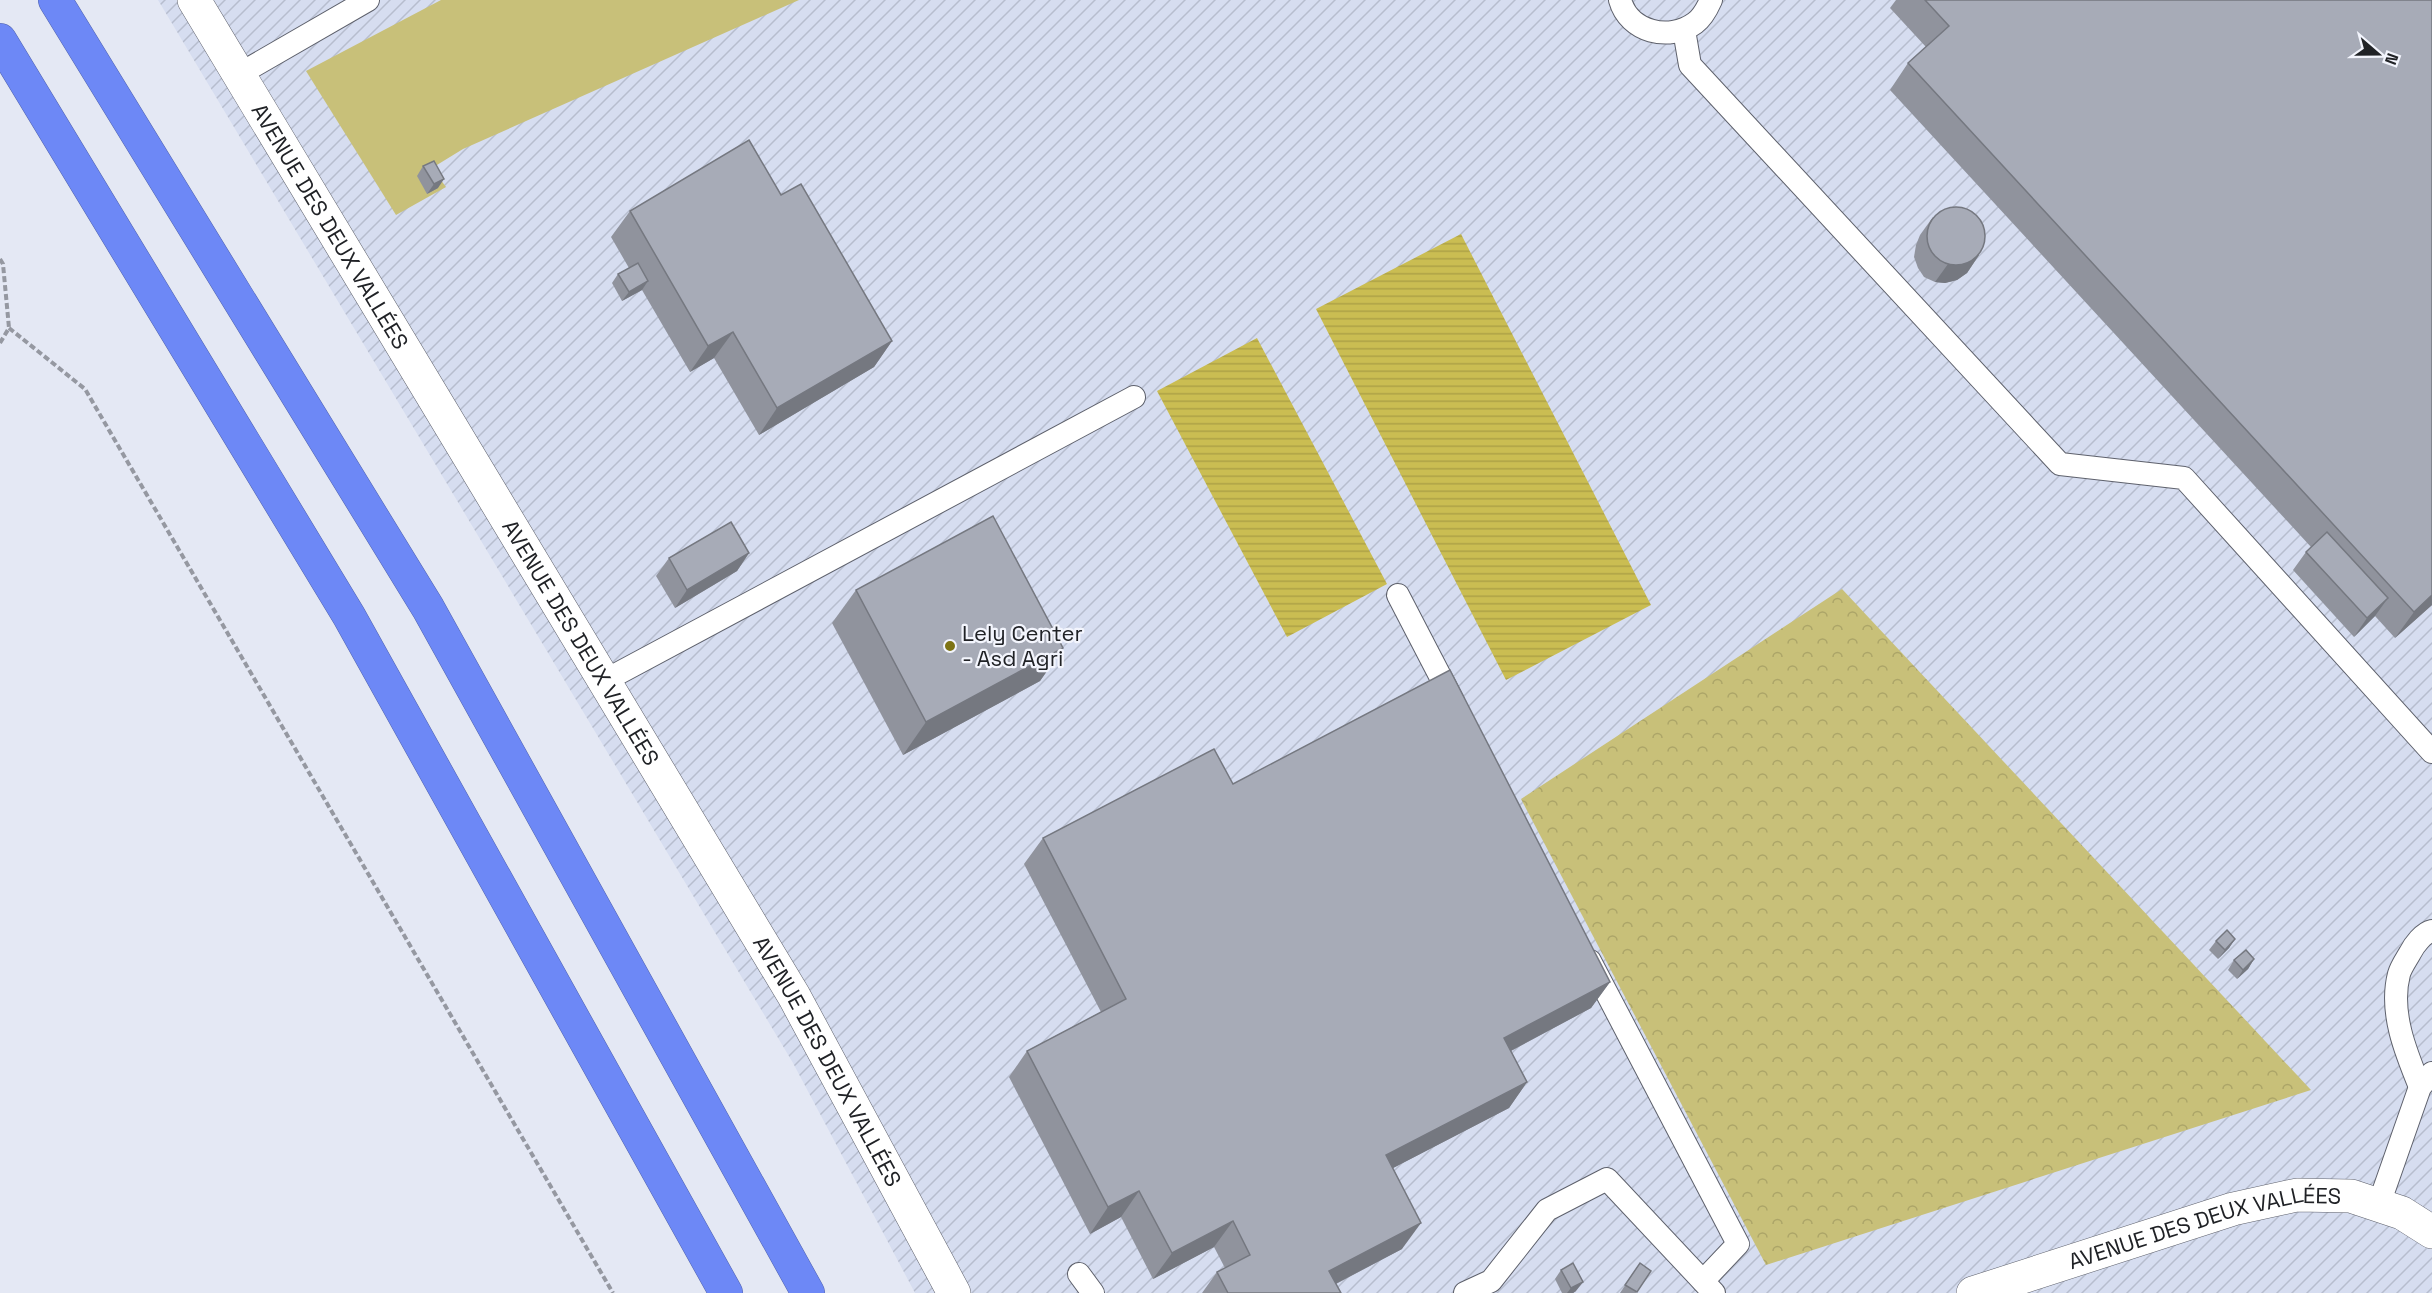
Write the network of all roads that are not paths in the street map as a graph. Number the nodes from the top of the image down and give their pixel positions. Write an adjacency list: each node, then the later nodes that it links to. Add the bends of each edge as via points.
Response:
1 (55, 0): 22 (highway, via 428,608)
2 (194, 0): 8 (street, AVENUE DES DEUX VALLÉES)
3 (368, 0): 8 (lane)
4 (1620, 0): 6 (lane, via 1629,17 1641,27 1655,33)
5 (1711, 0): 6 (lane, via 1697,22)
6 (1684, 30): 13 (lane, via 1690,65 2060,464 2184,478)
7 (0, 40): 21 (highway, via 348,616)
8 (238, 75): 11 (street, AVENUE DES DEUX VALLÉES)
9 (1134, 397): 11 (lane)
10 (1398, 595): 12 (lane)
11 (604, 681): 23 (street, AVENUE DES DEUX VALLÉES, via 794,996)
12 (1464, 722)
13 (2432, 752)
14 (2432, 931): 16 (lane, via 2413,947 2399,973 2397,1000 2400,1029)
15 (1581, 943): 20 (lane, via 1738,1244)
16 (2426, 1080): 17 (lane)
17 (2379, 1204): 18 (street, AVENUE DES DEUX VALLÉES); 26 (street, AVENUE DES DEUX VALLÉES, via 2326,1194 2278,1198)
18 (2432, 1232)
19 (1079, 1274): 24 (lane)
20 (1709, 1287): 25 (lane, via 1607,1179 1547,1210 1491,1281)
21 (726, 1293)
22 (808, 1293)
23 (954, 1293)
24 (1093, 1293)
25 (1465, 1293)
26 (1973, 1293)

